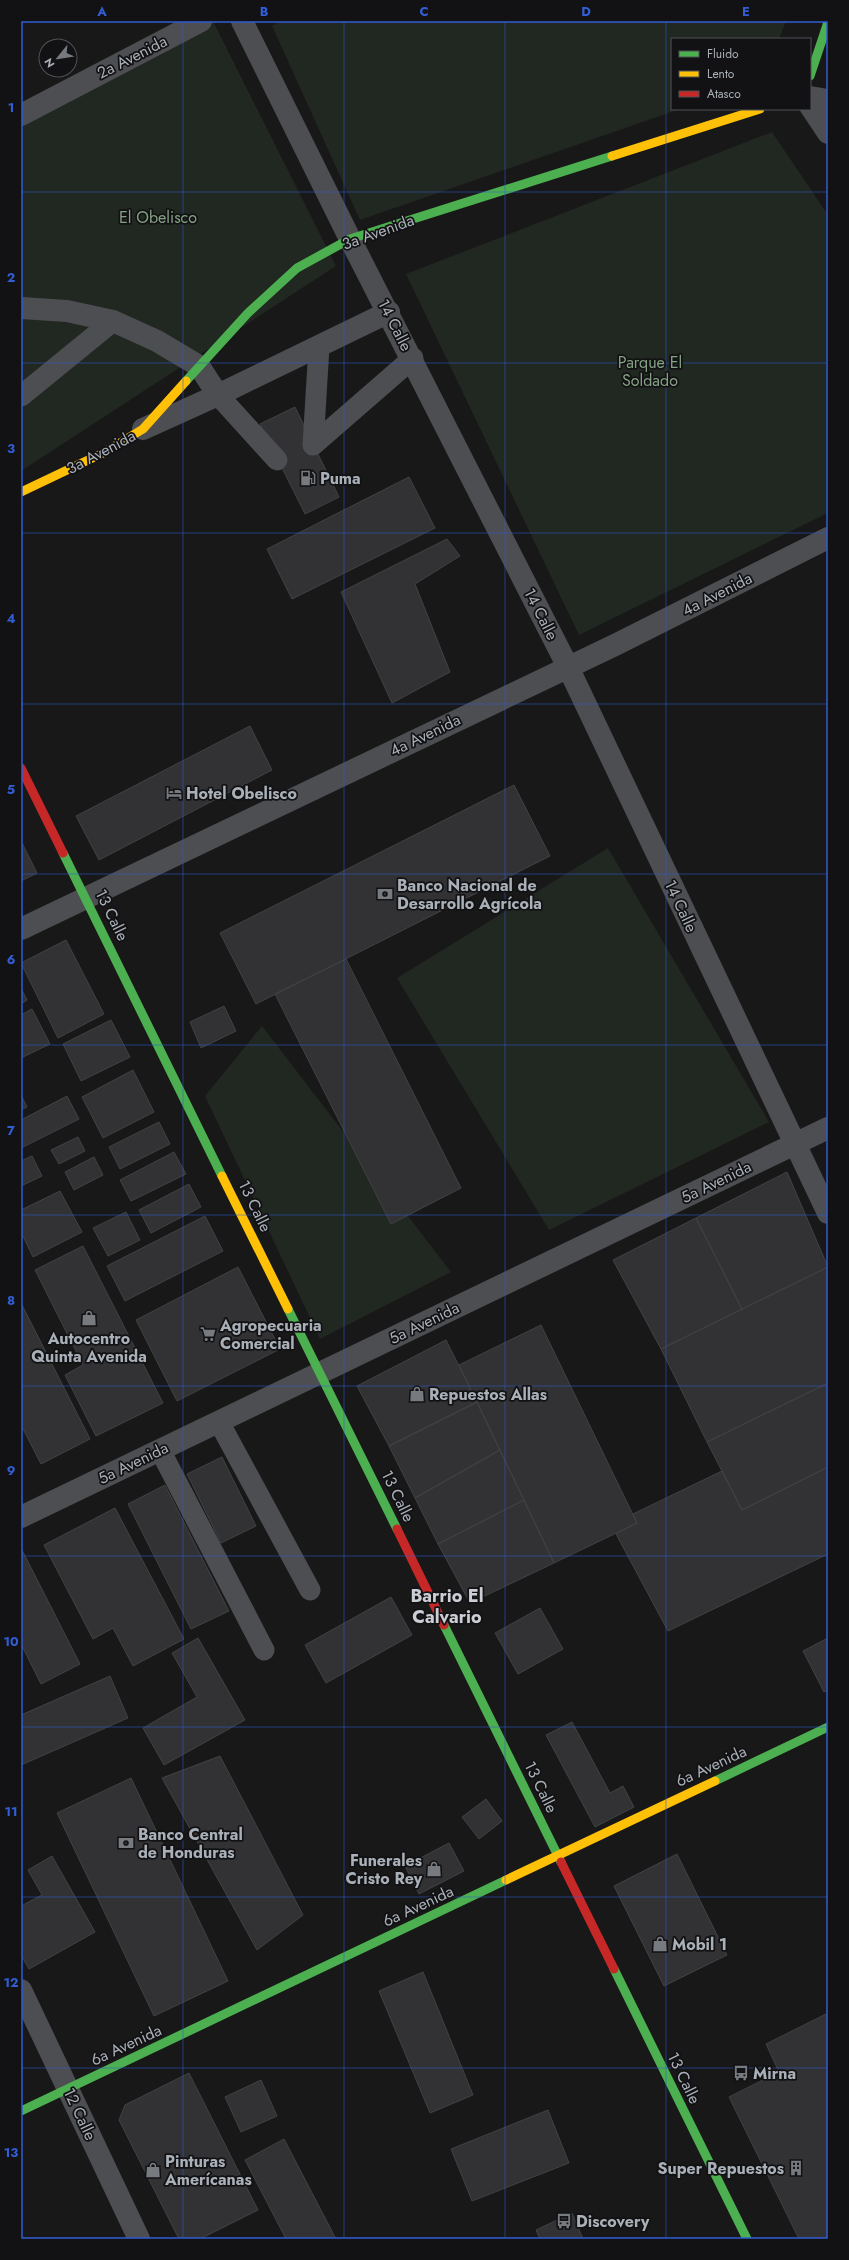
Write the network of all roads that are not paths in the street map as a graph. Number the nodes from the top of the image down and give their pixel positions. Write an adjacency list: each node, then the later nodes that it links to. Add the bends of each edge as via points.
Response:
1 (201, 21): 9 (street, 2a Avenida)
2 (242, 21): 11 (street, 14 Calle)
3 (828, 22): 4 (street)
4 (811, 73)
5 (811, 97): 6 (street)
6 (828, 100)
7 (811, 108): 10 (street)
8 (757, 110): 11 (street, 3a Avenida)
9 (21, 115)
10 (828, 133)
11 (350, 239): 13 (street, 14 Calle); 17 (street, 3a Avenida, via 298,268 248,314)
12 (21, 308): 14 (street, via 67,311)
13 (389, 312): 15 (street); 16 (street, 14 Calle)
14 (113, 321): 17 (street, via 157,341); 19 (lane)
15 (319, 347): 16 (lane, via 314,445); 18 (street)
16 (413, 358): 24 (street, 14 Calle)
17 (200, 366): 18 (street); 20 (street, 3a Avenida)
18 (218, 395): 20 (street); 21 (lane)
19 (21, 396)
20 (143, 429): 22 (street, 3a Avenida, via 105,452)
21 (277, 460)
22 (21, 492)
23 (828, 538): 24 (street, 4a Avenida)
24 (568, 667): 26 (street, 4a Avenida); 29 (street, 14 Calle)
25 (21, 768): 26 (street, 13 Calle)
26 (86, 897): 27 (street, 4a Avenida); 31 (street, 13 Calle)
27 (21, 928)
28 (828, 1128): 29 (street, 5a Avenida)
29 (794, 1145): 30 (street, 14 Calle); 31 (street, 5a Avenida)
30 (828, 1213)
31 (320, 1373): 32 (street, 5a Avenida); 38 (street, 13 Calle)
32 (219, 1422): 33 (street, 5a Avenida); 35 (lane)
33 (160, 1450): 34 (street, 5a Avenida); 36 (lane)
34 (21, 1517)
35 (310, 1590)
36 (264, 1650)
37 (828, 1727): 38 (street, 6a Avenida)
38 (558, 1856): 40 (street, 6a Avenida); 43 (street, 13 Calle)
39 (21, 1990): 40 (street, 12 Calle)
40 (68, 2089): 41 (street, 6a Avenida); 42 (street, 12 Calle)
41 (21, 2111)
42 (139, 2239)
43 (747, 2239)

